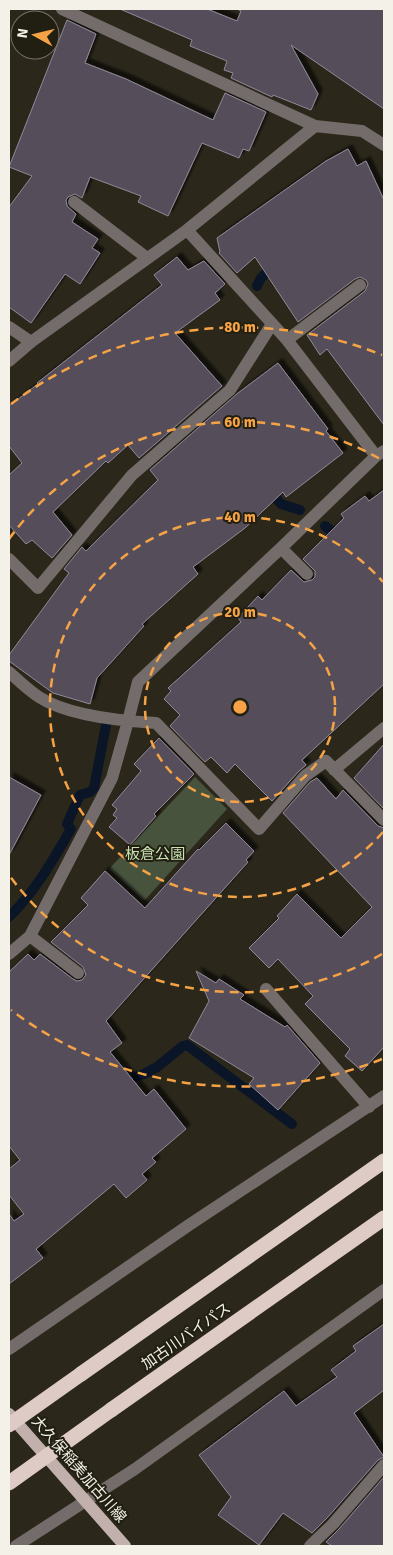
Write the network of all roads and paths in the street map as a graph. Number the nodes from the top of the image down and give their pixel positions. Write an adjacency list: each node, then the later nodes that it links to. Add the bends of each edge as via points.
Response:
1 (62, 9): 2 (street)
2 (315, 126): 3 (street, via 362,130); 5 (street)
3 (384, 145)
4 (74, 202): 6 (street)
5 (187, 230): 6 (street); 8 (street)
6 (147, 258): 11 (street)
7 (360, 285): 10 (street)
8 (272, 324): 10 (street); 15 (street, via 230,390 132,475 38,588)
9 (9, 327): 11 (street)
10 (287, 340): 13 (street)
11 (31, 342): 12 (street)
12 (9, 361)
13 (380, 454): 14 (street)
14 (282, 548): 16 (street); 18 (street, via 138,682)
15 (9, 559)
16 (307, 574)
17 (9, 672): 18 (street, via 40,698 70,711)
18 (128, 721): 20 (street, via 156,723 260,829 305,776 326,761); 22 (street, via 112,778)
19 (384, 728): 20 (street)
20 (334, 770): 21 (street)
21 (384, 820)
22 (30, 936): 23 (street); 24 (street)
23 (9, 954)
24 (78, 973)
25 (266, 989): 27 (street)
26 (384, 1096): 27 (street)
27 (369, 1107): 31 (street)
28 (384, 1161): 33 (highway, 加古川バイパス, bridge)
29 (384, 1218): 35 (highway, 加古川バイパス, bridge)
30 (384, 1290): 36 (street)
31 (9, 1349)
32 (9, 1414): 36 (main road, 大久保稲美加古川線)
33 (9, 1425)
34 (384, 1465): 39 (street)
35 (9, 1483)
36 (86, 1501): 37 (street); 38 (main road, 大久保稲美加古川線)
37 (16, 1546)
38 (126, 1546)
39 (310, 1546)

